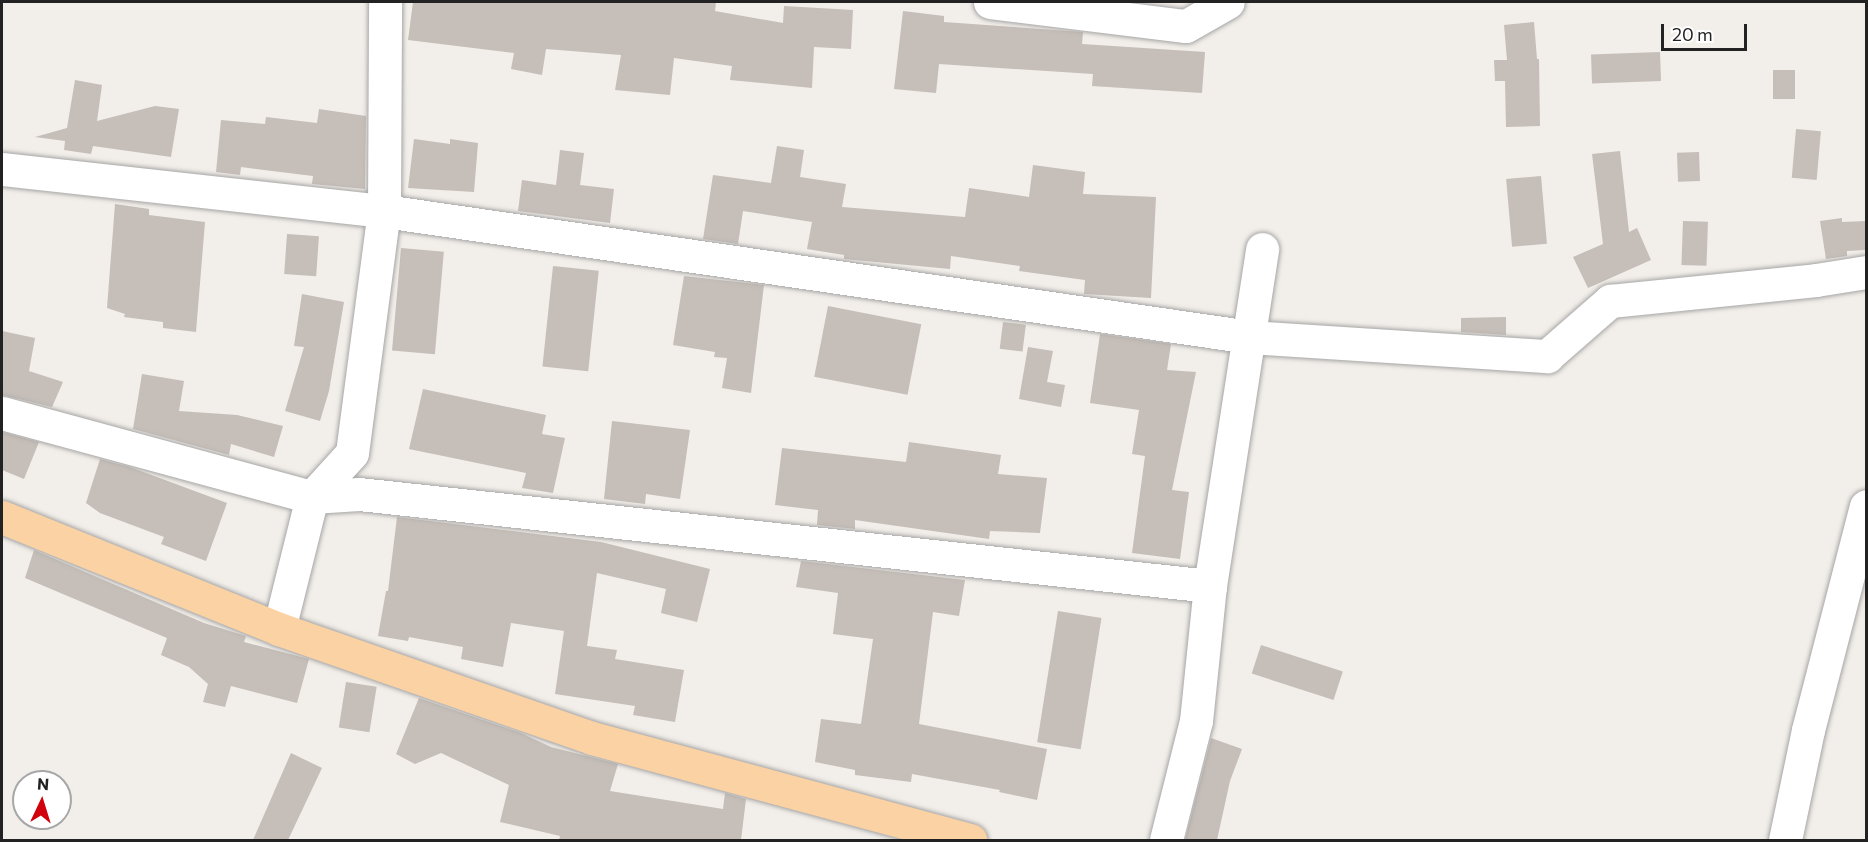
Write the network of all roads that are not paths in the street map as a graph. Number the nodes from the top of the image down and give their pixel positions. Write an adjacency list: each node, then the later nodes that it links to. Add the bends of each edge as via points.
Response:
1 (385, 2): 5 (street)
2 (990, 2): 3 (street, via 1186,26)
3 (1228, 2)
4 (2, 169): 5 (street)
5 (384, 211): 8 (street); 10 (street, via 352,453)
6 (1262, 249): 8 (street)
7 (1866, 272): 8 (street, via 1610,301 1547,356)
8 (1250, 337): 13 (street)
9 (2, 413): 10 (street)
10 (312, 497): 13 (street, via 359,494); 14 (street)
11 (1866, 506): 17 (street, via 1808,730)
12 (2, 517): 14 (main road)
13 (1210, 586): 16 (street, via 1196,721)
14 (279, 629): 15 (main road, via 592,738)
15 (971, 840)
16 (1166, 840)
17 (1785, 840)

